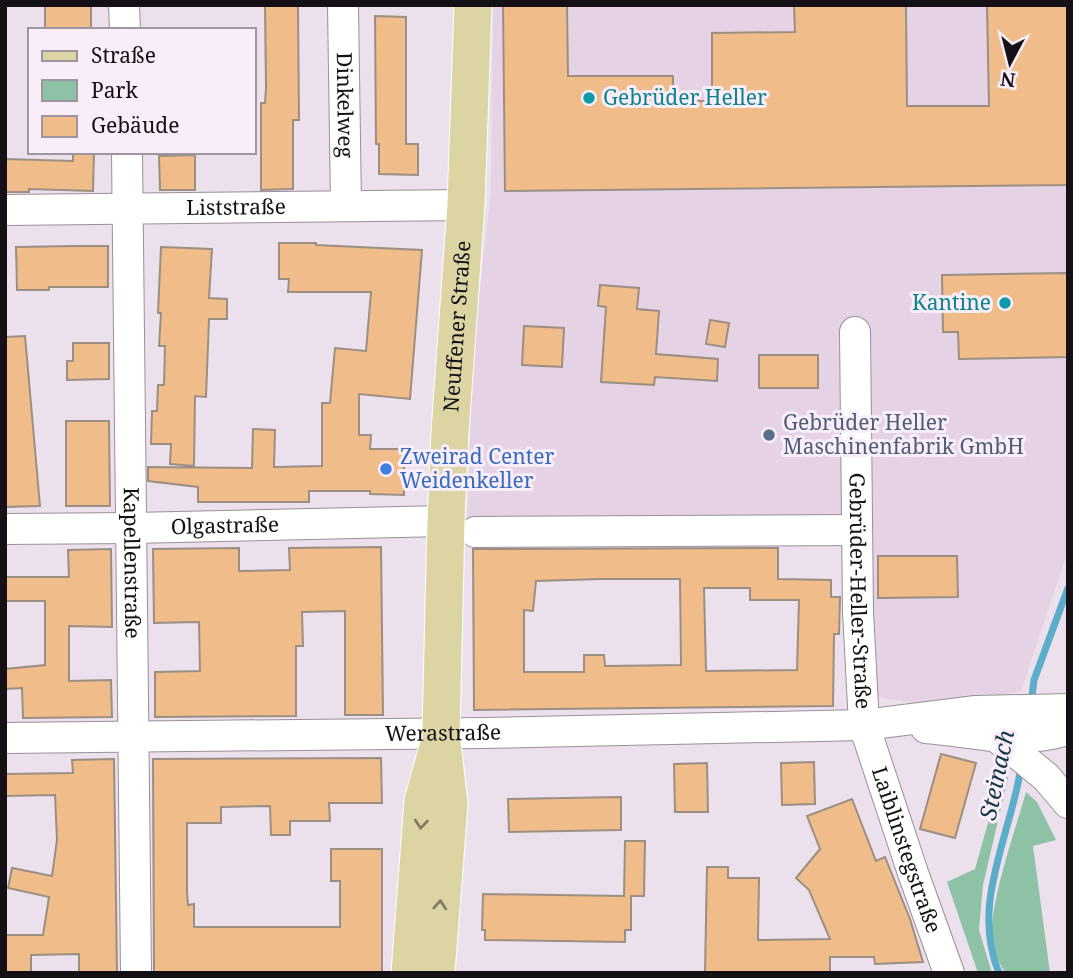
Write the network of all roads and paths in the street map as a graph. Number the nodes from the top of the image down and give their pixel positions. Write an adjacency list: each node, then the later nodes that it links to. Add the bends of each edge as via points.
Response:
1 (124, 5): 4 (street)
2 (343, 5): 7 (street, Dinkelweg)
3 (474, 5): 6 (main road, Neuffener Straße)
4 (125, 28)
5 (128, 154): 8 (street, Kapellenstraße)
6 (466, 205): 7 (street, Liststraße); 11 (main road, Neuffener Straße, via 450,432)
7 (346, 206): 8 (street, Liststraße)
8 (129, 209): 9 (street, Liststraße); 12 (street, Kapellenstraße)
9 (5, 210)
10 (855, 332): 14 (street, Gebrüder-Heller-Straße)
11 (461, 526): 12 (street, Olgastraße); 14 (street, Olgastraße); 18 (main road, Neuffener Straße)
12 (132, 528): 13 (street, Olgastraße); 19 (street, Kapellenstraße)
13 (5, 529)
14 (857, 530): 17 (street, Gebrüder-Heller-Straße, via 858,612)
15 (1058, 722): 16 (street, Werastraße, via 1028,739)
16 (999, 724): 17 (street, Werastraße, via 954,730); 21 (street, Werastraße)
17 (872, 725): 18 (street, Werastraße); 25 (street, Laiblinstegstraße, via 913,873)
18 (442, 734): 19 (street, Werastraße); 23 (main road, Neuffener Straße, one-way to 23, via 423,801); 24 (main road, Neuffener Straße, one-way to 18, via 449,804)
19 (132, 737): 20 (street, Werastraße); 22 (street, Kapellenstraße)
20 (5, 738)
21 (1068, 803)
22 (136, 973)
23 (410, 973)
24 (436, 973)
25 (949, 973)

